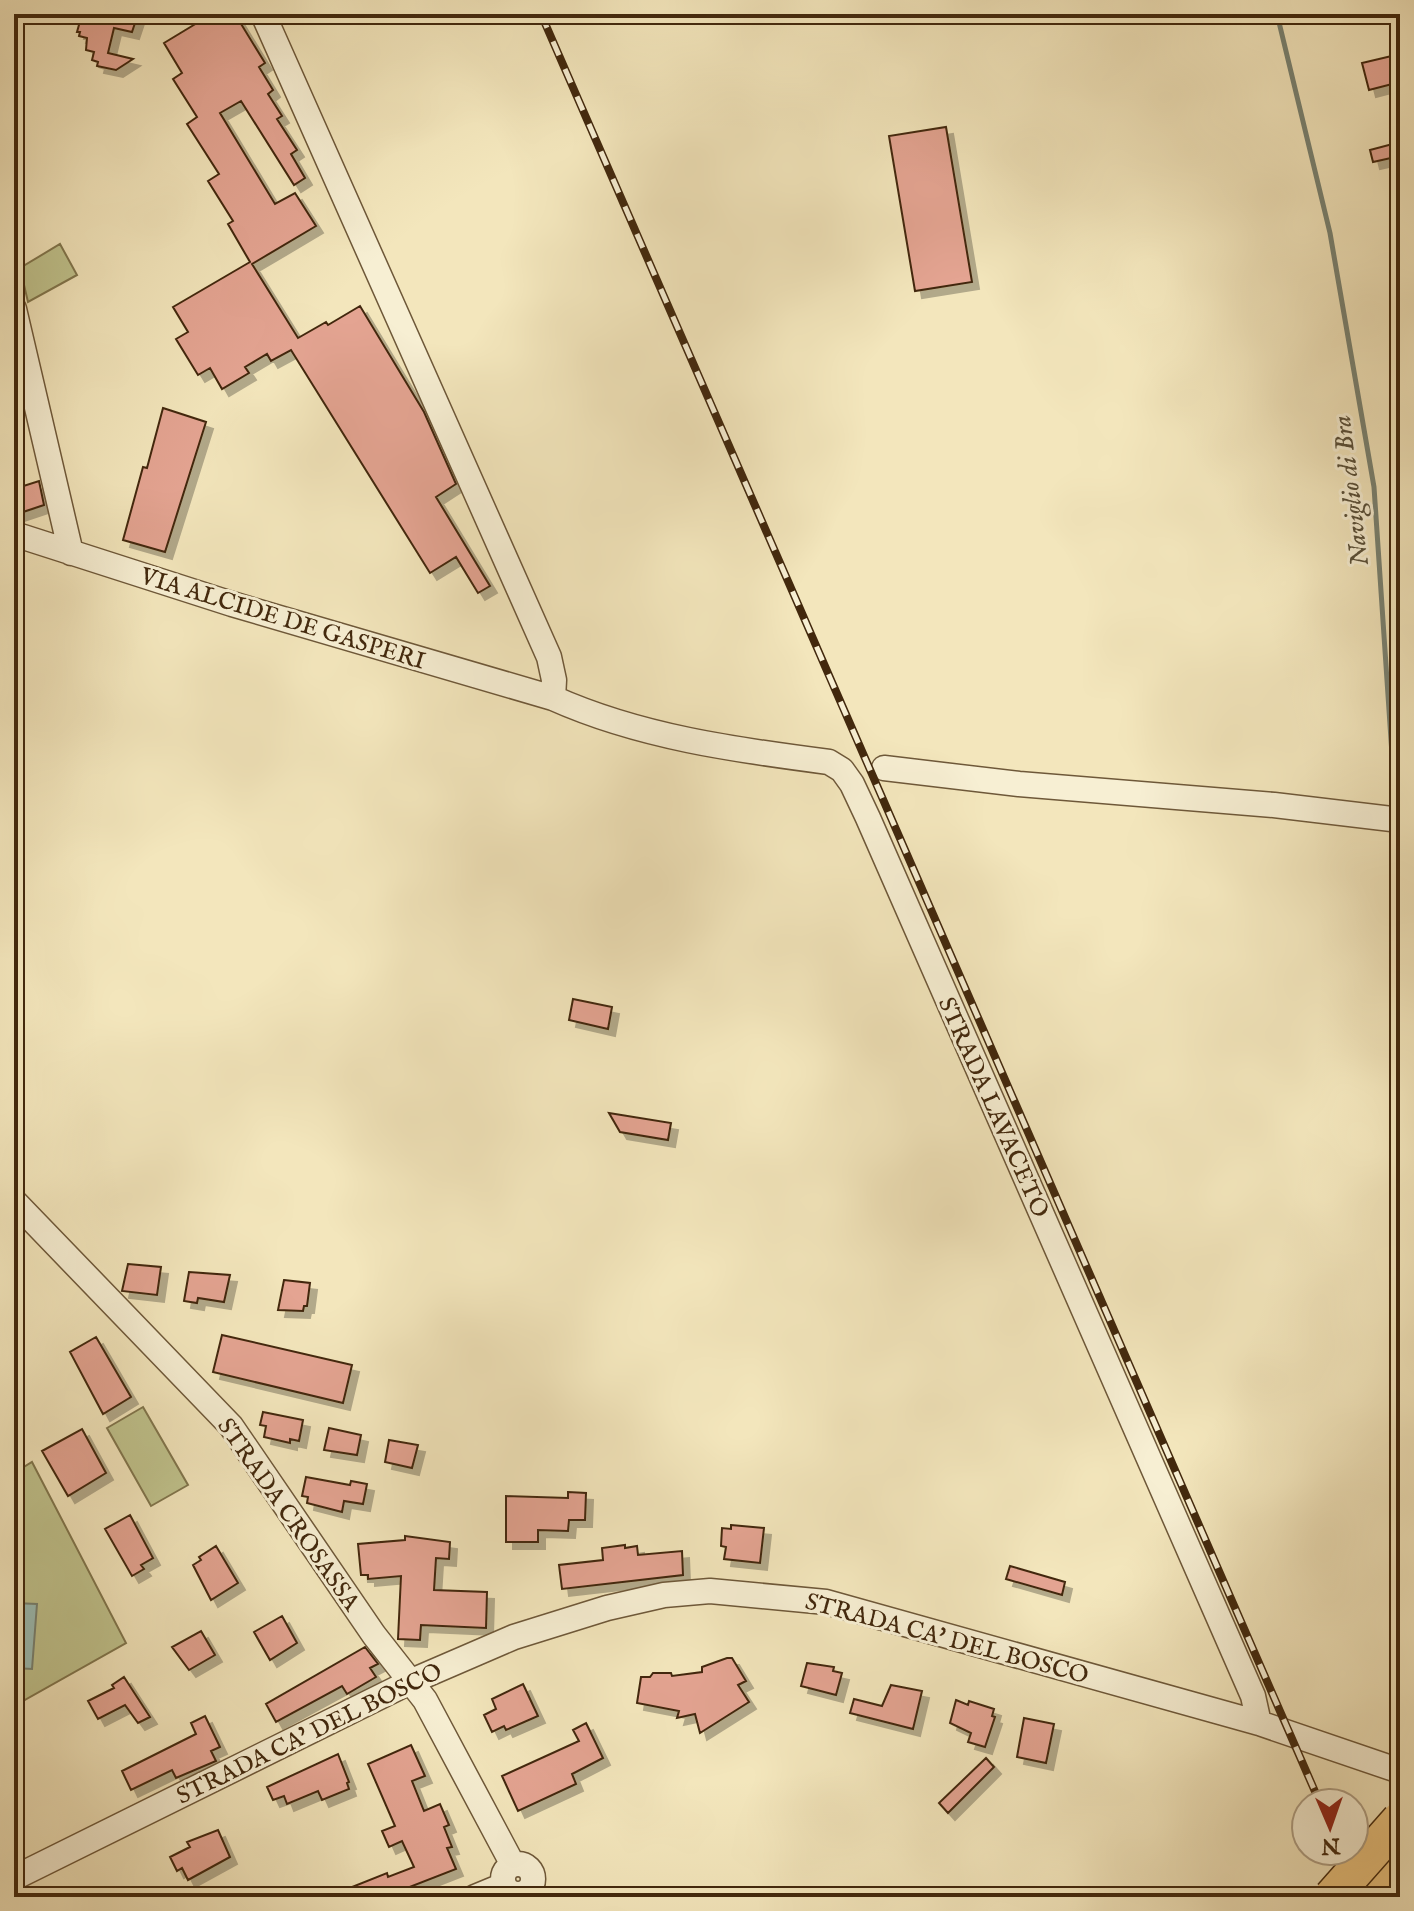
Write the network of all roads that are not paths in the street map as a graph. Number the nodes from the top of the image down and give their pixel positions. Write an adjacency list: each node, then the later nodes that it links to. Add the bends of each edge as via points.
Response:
1 (263, 14): 5 (street, via 549,657)
2 (14, 309): 4 (street)
3 (14, 534): 4 (street, VIA ALCIDE DE GASPERI)
4 (71, 553): 5 (street, VIA ALCIDE DE GASPERI)
5 (553, 698): 10 (street, STRADA LAVACETO, via 586,713 722,749 829,762 852,784 1253,1696)
6 (884, 768): 7 (street)
7 (1400, 820)
8 (14, 1201): 9 (street, STRADA CROSASSA, via 231,1426 374,1635)
9 (412, 1681): 10 (street, STRADA CA' DEL BOSCO, via 514,1637 607,1608 710,1591 826,1602); 14 (street, STRADA CA' DEL BOSCO); 15 (street, STRADA CROSASSA, via 442,1729)
10 (1259, 1723): 11 (street, STRADA CA' DEL BOSCO)
11 (1400, 1771)
12 (1400, 1820): 17 (highway, bridge)
13 (1400, 1857): 18 (highway)
14 (14, 1878)
15 (516, 1885): 16 (street)
16 (475, 1897)
17 (1332, 1897)
18 (1362, 1897)

